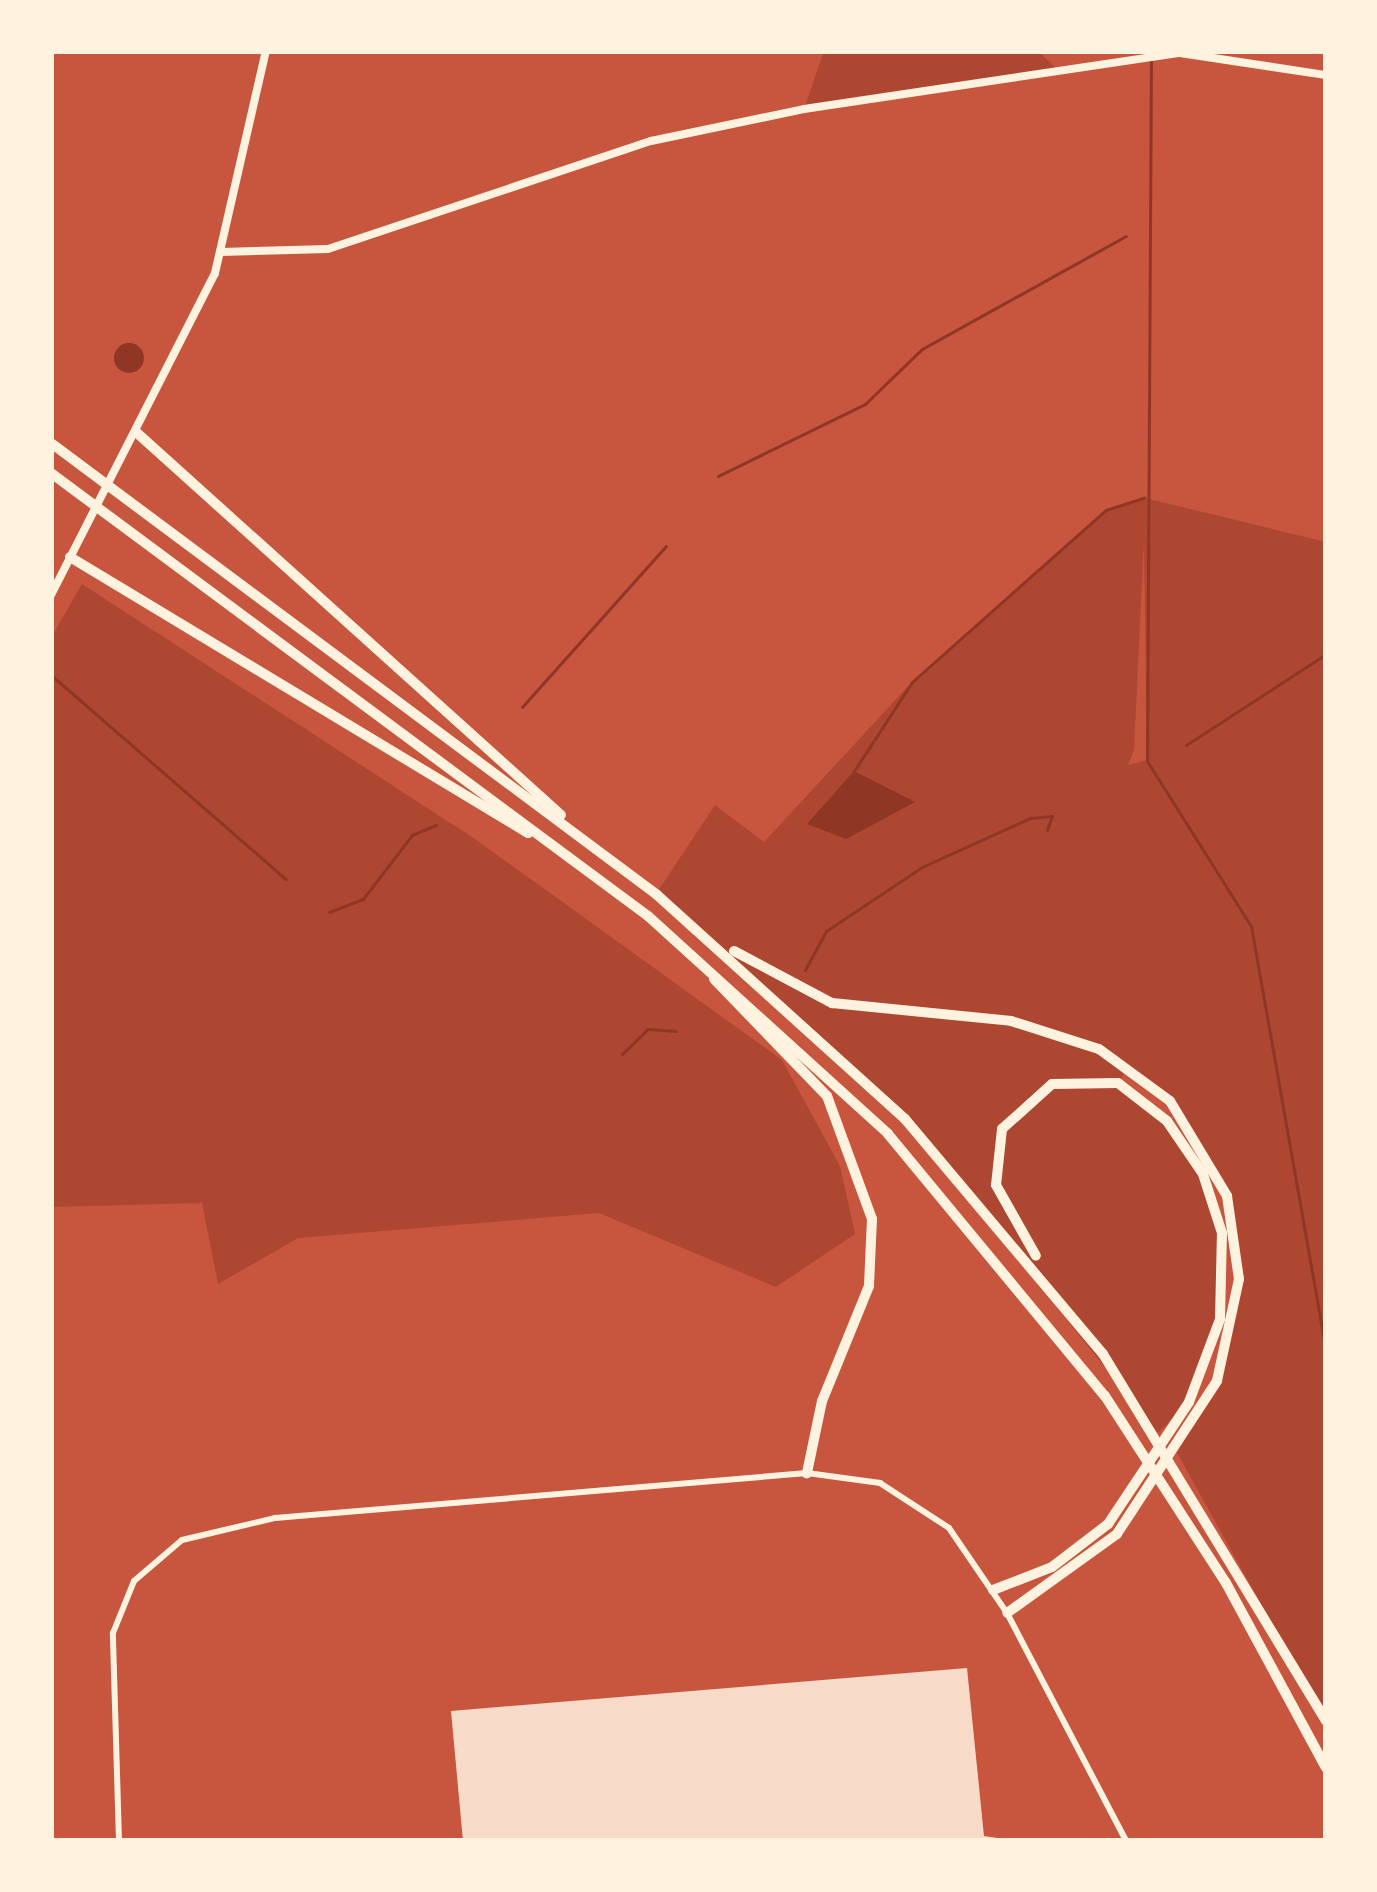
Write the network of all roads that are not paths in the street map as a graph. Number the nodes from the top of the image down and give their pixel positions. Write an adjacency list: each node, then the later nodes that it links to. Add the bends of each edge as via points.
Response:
1 (266, 51): 4 (street)
2 (1180, 53): 3 (street); 4 (street, via 651,141 328,249)
3 (1326, 75)
4 (221, 252): 5 (street)
5 (136, 432): 8 (street); 10 (highway)
6 (51, 443): 10 (highway)
7 (51, 473): 11 (highway)
8 (70, 557): 9 (street); 11 (highway)
9 (51, 596)
10 (607, 857): 13 (highway)
11 (577, 862): 12 (highway)
12 (648, 916): 15 (highway, via 809,1072 864,1183 869,1286 822,1401); 19 (highway, via 806,1052 1033,1299 1168,1490)
13 (706, 934): 14 (highway, via 978,1198); 17 (highway, via 832,1003 1069,1037 1170,1101 1217,1172 1238,1249 1234,1329 1201,1411 1135,1514 1099,1553)
14 (1158, 1433): 16 (highway, via 996,1185 1002,1129 1052,1084 1097,1077 1132,1091 1203,1174 1222,1233 1224,1292 1189,1402 1126,1501 1072,1554); 18 (highway)
15 (807, 1473): 16 (street, via 857,1476 913,1499); 20 (street, via 245,1521 147,1564 120,1607 110,1654)
16 (993, 1590): 17 (street)
17 (1006, 1613): 21 (street)
18 (1326, 1721)
19 (1326, 1768)
20 (119, 1841)
21 (1126, 1841)

